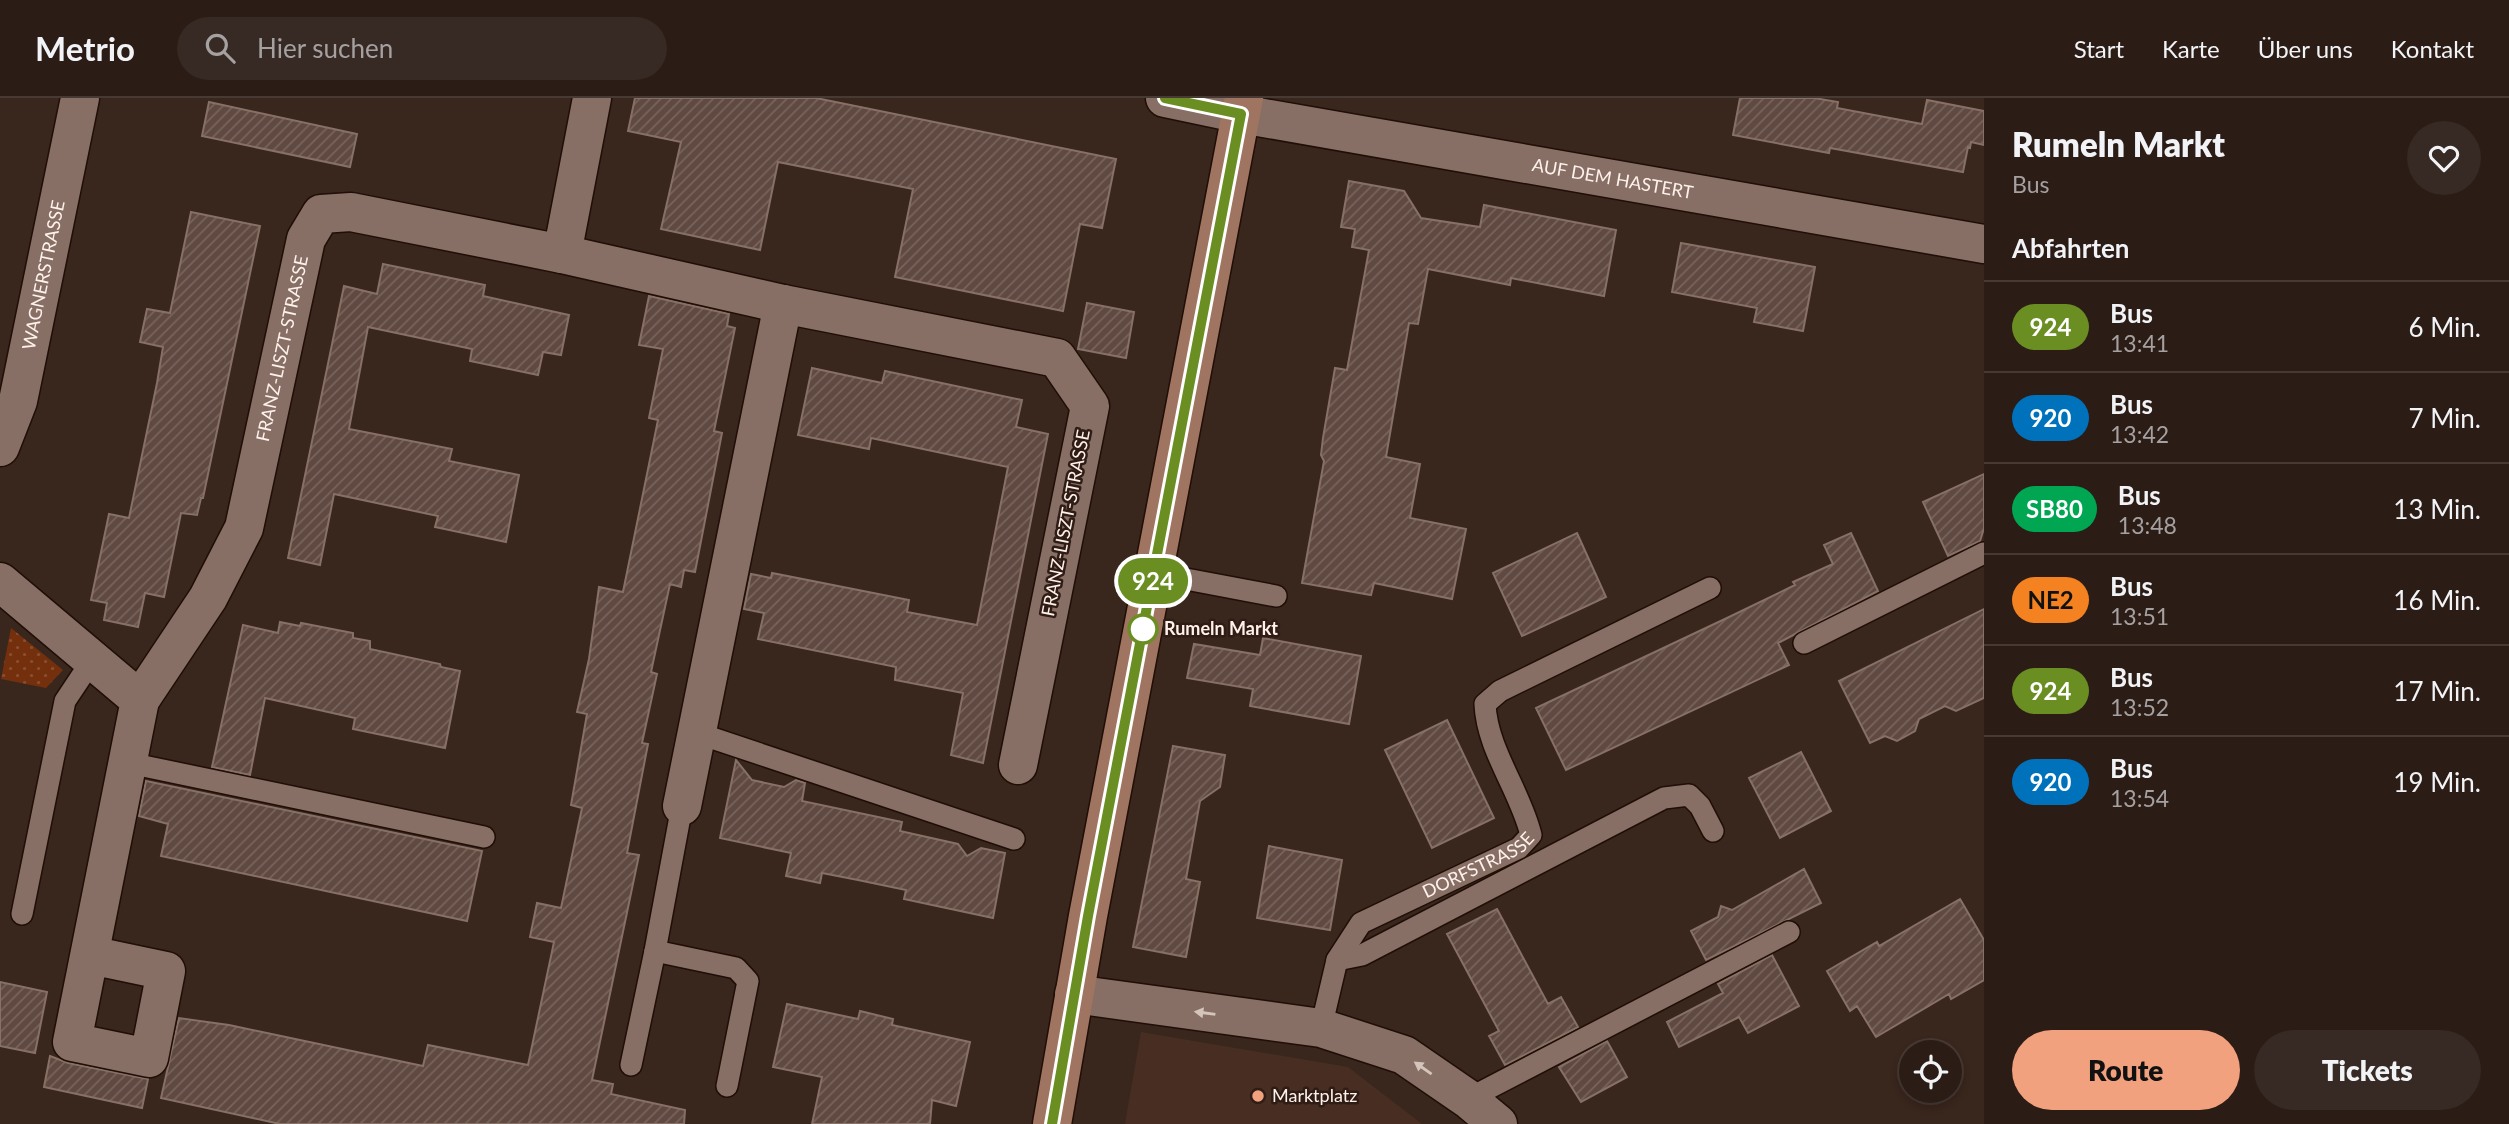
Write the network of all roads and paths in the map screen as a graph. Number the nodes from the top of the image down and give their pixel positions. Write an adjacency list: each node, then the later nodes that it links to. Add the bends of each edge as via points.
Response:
1 (80, 98): 8 (street, WAGNERSTRASSE, via 18,401)
2 (592, 98): 6 (street)
3 (1165, 98): 4 (street, AUF DEM HASTERT)
4 (1242, 106): 5 (street, AUF DEM HASTERT); 10 (main road)
5 (1984, 244)
6 (562, 254): 7 (street, FRANZ-LISZT-STRASSE); 16 (street, FRANZ-LISZT-STRASSE, via 351,212 321,215 306,239 244,528 208,598)
7 (783, 304): 17 (street); 19 (street, FRANZ-LISZT-STRASSE, via 1057,358 1090,407)
8 (0, 447)
9 (1984, 553): 14 (lane)
10 (1154, 573): 13 (lane); 29 (main road)
11 (0, 582): 15 (street)
12 (1710, 588): 28 (lane, DORFSTRASSE, via 1500,691 1485,704 1486,724 1531,835 1519,848 1361,923)
13 (1276, 596)
14 (1804, 643)
15 (93, 659): 16 (street); 24 (lane, via 65,701)
16 (140, 700): 18 (street, FRANZ-LISZT-STRASSE)
17 (697, 733): 20 (street); 23 (lane)
18 (129, 762): 22 (lane); 27 (street, FRANZ-LISZT-STRASSE)
19 (1018, 765)
20 (682, 806): 26 (lane)
21 (1713, 831): 28 (lane, via 1689,795 1664,798 1362,955)
22 (484, 836)
23 (1014, 839)
24 (22, 914)
25 (1789, 932): 33 (lane)
26 (655, 951): 31 (lane); 32 (lane, via 736,968 748,981)
27 (90, 955)
28 (1337, 960): 30 (lane, DORFSTRASSE)
29 (1074, 994): 30 (street, one-way to 29); 34 (main road)
30 (1321, 1028): 33 (street, one-way to 30, via 1404,1055)
31 (631, 1065)
32 (727, 1086)
33 (1468, 1099): 35 (street)
34 (1052, 1124)
35 (1497, 1124)

